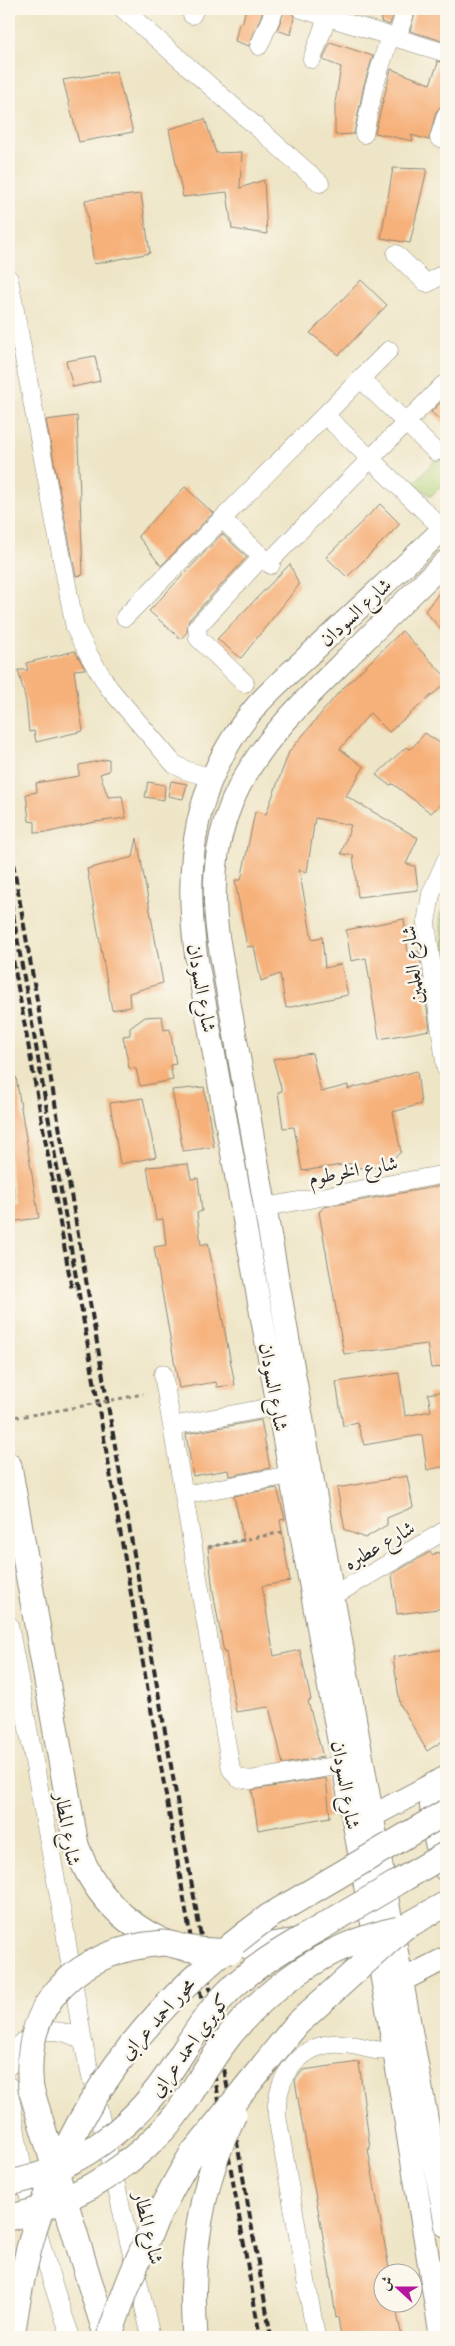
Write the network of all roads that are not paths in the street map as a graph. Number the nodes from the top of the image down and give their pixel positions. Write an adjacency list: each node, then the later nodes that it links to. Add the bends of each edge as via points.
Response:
1 (123, 9): 13 (street)
2 (275, 9): 7 (street)
3 (301, 9): 5 (street)
4 (406, 9): 6 (street)
5 (329, 13): 6 (street); 9 (street)
6 (394, 37): 8 (street); 11 (street, via 374,86)
7 (259, 46)
8 (446, 53)
9 (312, 59)
10 (446, 115): 12 (street)
11 (364, 134)
12 (439, 138)
13 (320, 183)
14 (396, 254): 15 (street, via 422,281 428,283)
15 (446, 275)
16 (9, 279): 30 (street, via 76,628 109,688 174,764)
17 (389, 350): 18 (street)
18 (361, 379): 20 (street); 21 (street)
19 (443, 385): 21 (street)
20 (325, 415): 23 (street); 24 (street)
21 (406, 423): 22 (street); 23 (street)
22 (436, 452)
23 (370, 459): 25 (street); 27 (street)
24 (222, 519): 27 (street); 28 (street)
25 (445, 528): 30 (main road, شارع السودان, via 259,704 233,739)
26 (446, 561): 31 (main road, شارع السودان, via 297,707 264,744)
27 (269, 564): 29 (street, via 197,627 198,638)
28 (125, 617)
29 (245, 683)
30 (212, 778): 31 (main road); 37 (main road, شارع السودان, via 193,843 190,911)
31 (240, 783): 35 (main road, شارع السودان, via 218,847 215,915)
32 (446, 860): 33 (street, شارع العلمين, via 431,894 426,923)
33 (446, 1070)
34 (446, 1174): 35 (street, شارع الخرطوم)
35 (266, 1207): 43 (main road, شارع السودان)
36 (163, 1374): 38 (street)
37 (277, 1406): 38 (street); 40 (main road, شارع السودان)
38 (172, 1426): 41 (street)
39 (9, 1466): 55 (highway, via 71,1828 82,1862 109,1905 135,1927)
40 (290, 1475): 41 (street); 45 (main road, شارع السودان)
41 (184, 1495): 45 (street, via 231,1769 238,1778 250,1780)
42 (446, 1530): 43 (street, شارع عطبره)
43 (333, 1596): 48 (main road, شارع السودان)
44 (9, 1625): 58 (street, شارع المطار)
45 (342, 1765): 49 (main road, شارع السودان)
46 (439, 1782): 48 (main road); 51 (main road, via 430,1810 433,1834)
47 (446, 1812): 67 (highway, محور احمد عرابى, bridge, via 268,1917 191,1980 142,2030 100,2087 52,2180 29,2247)
48 (374, 1816): 49 (main road); 57 (main road, شارع السودان)
49 (353, 1826): 57 (main road, شارع السودان)
50 (446, 1854): 54 (highway, كوبري احمد عرابى, bridge)
51 (446, 1870)
52 (446, 1904): 53 (highway, كوبري احمد عرابى)
53 (402, 1928): 61 (highway, bridge, via 297,2024); 65 (highway, كوبري احمد عرابى, bridge, via 358,1940 323,1957 283,1983 232,2032 177,2114 141,2151 107,2177 77,2194)
54 (297, 1941): 55 (highway, bridge, via 216,1952); 64 (highway, كوبري احمد عرابى, bridge, via 244,1977 217,2003 198,2026 156,2092 121,2128 73,2160)
55 (166, 1943): 69 (highway, bridge, via 114,1952 72,1975 46,2005 31,2042 29,2074 32,2097)
56 (446, 1958): 57 (main road)
57 (393, 1985): 59 (main road, شارع السودان); 63 (main road, شارع السودان)
58 (83, 2042): 60 (street, via 66,2032 45,2030 20,2044); 70 (street, شارع المطار)
59 (394, 2049): 72 (street, via 372,2051 344,2044 321,2046 293,2064 278,2094 277,2116); 73 (main road, شارع السودان)
60 (9, 2066)
61 (251, 2079): 69 (highway, bridge, via 179,2175 143,2249); 71 (highway, bridge, via 217,2155 202,2206 192,2283)
62 (9, 2086): 68 (street, via 30,2207)
63 (441, 2166): 66 (main road, شارع السودان)
64 (9, 2183)
65 (9, 2218)
66 (446, 2226)
67 (12, 2337)
68 (71, 2337)
69 (108, 2337)
70 (151, 2337)
71 (195, 2337)
72 (316, 2337)
73 (441, 2337)

